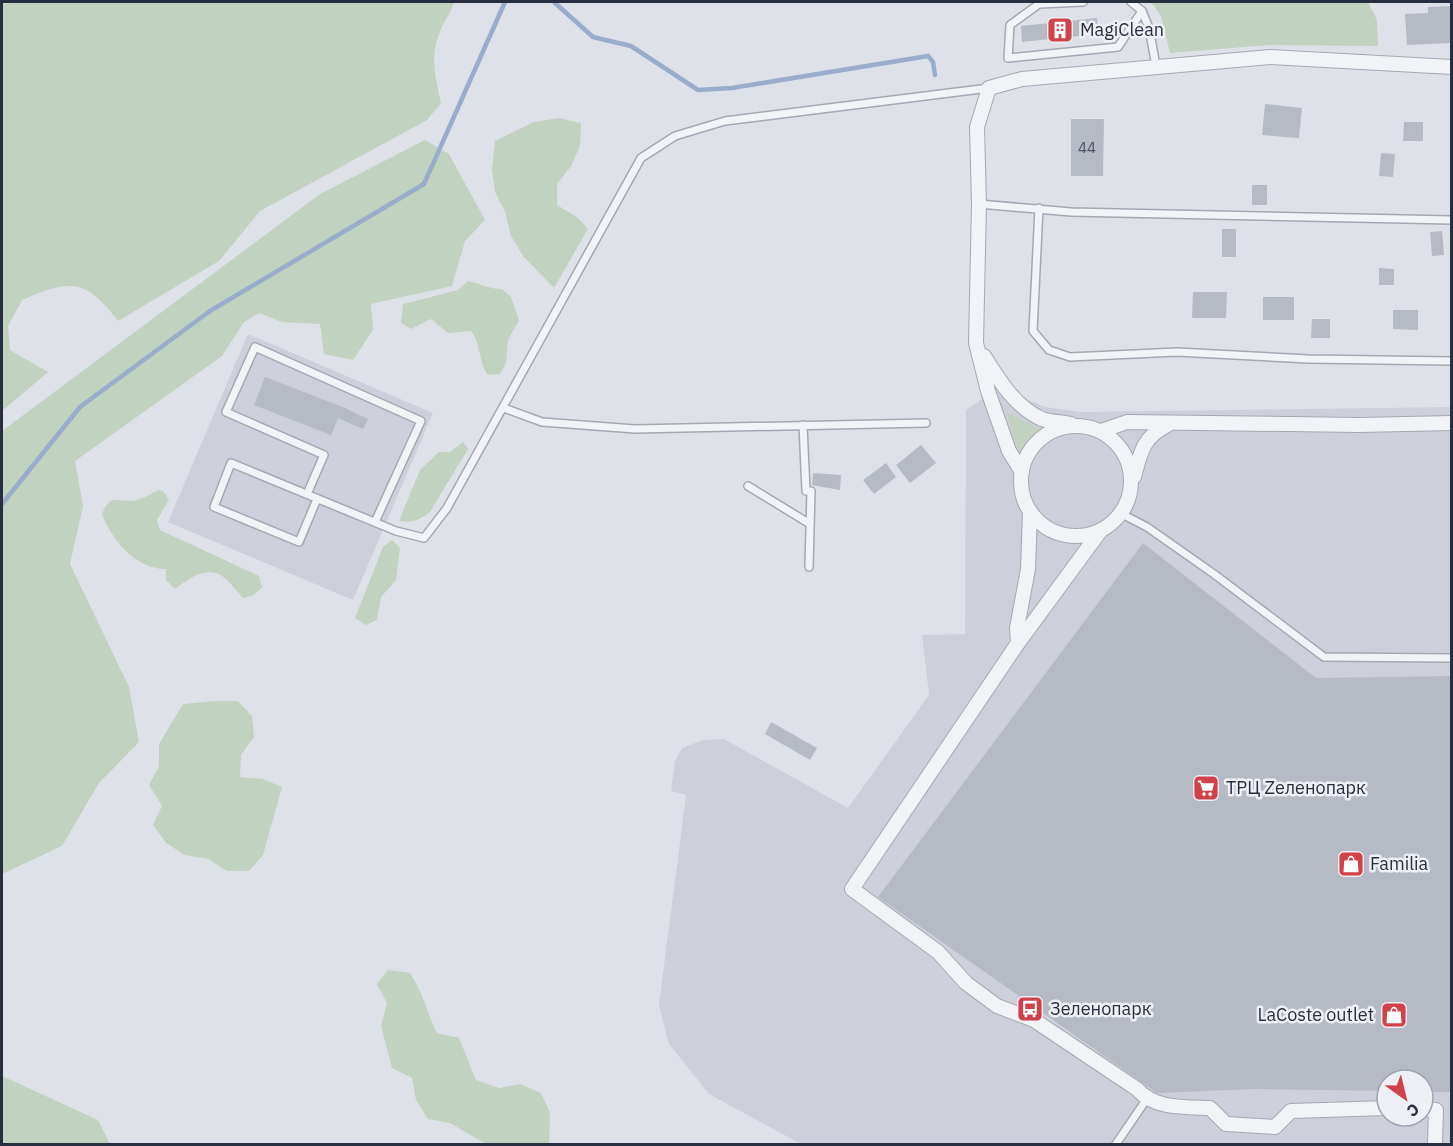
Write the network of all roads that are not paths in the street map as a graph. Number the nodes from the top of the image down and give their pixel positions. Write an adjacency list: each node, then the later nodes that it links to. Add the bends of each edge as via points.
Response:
1 (1083, 2): 3 (lane, via 1039,4 1010,25 1008,58 1118,46)
2 (1131, 2): 3 (lane)
3 (1142, 11): 4 (lane)
4 (1156, 66): 5 (street, via 1270,57); 6 (street, via 1022,79)
5 (1452, 68)
6 (989, 88): 7 (street, via 977,127); 12 (lane, via 725,121 675,136 641,158)
7 (979, 204): 8 (lane); 10 (street)
8 (1039, 208): 9 (lane, via 1071,212); 11 (lane, via 1033,331 1049,350 1070,357 1177,352)
9 (1452, 220)
10 (976, 343): 17 (street, via 998,379 1023,406 1042,419); 19 (street, via 1009,451)
11 (1452, 361)
12 (504, 408): 16 (lane, via 542,422 635,429); 26 (lane, via 447,508 424,538)
13 (926, 423): 16 (lane)
14 (1171, 423): 15 (street); 18 (street, via 1127,422); 21 (street, via 1153,432 1141,451)
15 (1452, 423)
16 (803, 425): 27 (lane, via 806,490 811,491)
17 (1082, 426): 18 (street); 19 (street, via 1061,428 1042,437 1029,453)
18 (1101, 431): 21 (street, via 1119,445 1129,465)
19 (1022, 472): 24 (street, via 1022,493)
20 (748, 486): 27 (lane)
21 (1131, 487): 25 (street)
22 (307, 494): 23 (lane); 23 (lane, via 231,464 214,507 299,542); 26 (lane, via 324,455 226,412 255,347 421,422)
23 (317, 499): 26 (lane)
24 (1030, 512): 28 (street, via 1044,526 1062,534 1082,536); 30 (street, via 1029,569 1017,628)
25 (1120, 513): 28 (street); 31 (lane, via 1214,574 1324,657)
26 (375, 522)
27 (810, 524): 29 (lane)
28 (1101, 530): 30 (street)
29 (809, 567)
30 (1018, 643): 32 (street, via 852,889 938,952 981,995 997,1006 1034,1020 1137,1089)
31 (1452, 658)
32 (1146, 1100): 33 (street, via 1210,1108 1226,1125 1267,1127 1275,1127 1291,1111); 35 (lane)
33 (1375, 1108)
34 (1435, 1110): 36 (street)
35 (1116, 1144)
36 (1435, 1144)

